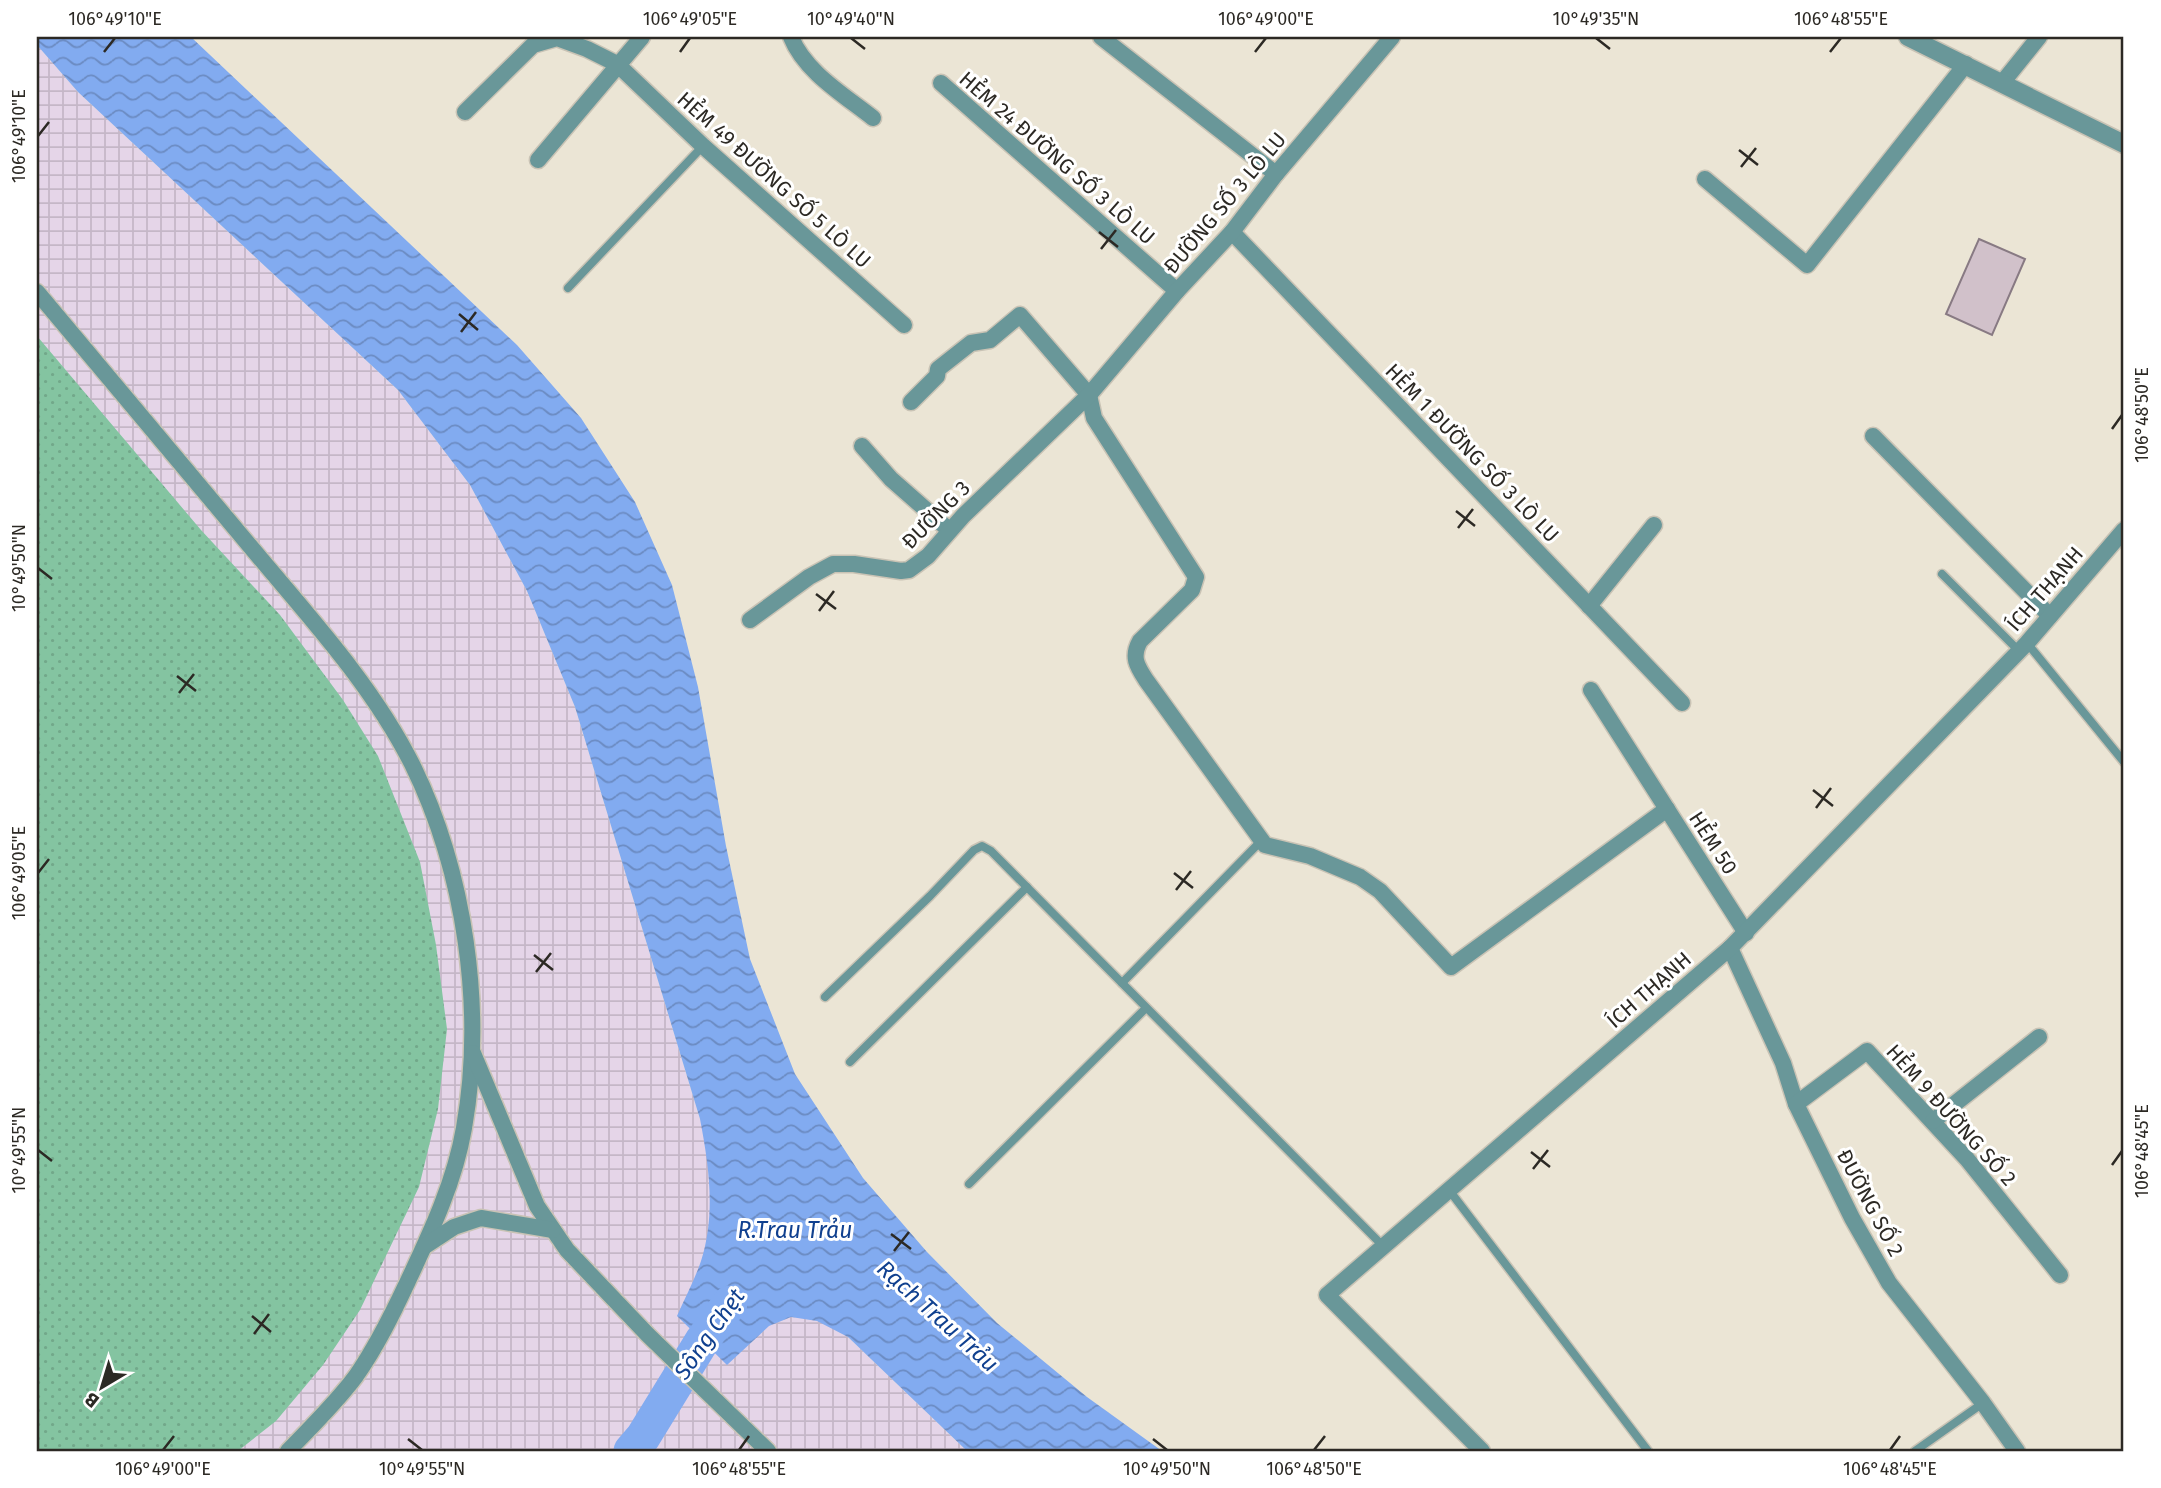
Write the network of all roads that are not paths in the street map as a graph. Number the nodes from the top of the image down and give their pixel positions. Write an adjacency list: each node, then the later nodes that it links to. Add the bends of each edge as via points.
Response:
1 (642, 37): 7 (street)
2 (791, 37): 12 (street, via 797,53)
3 (1101, 37): 16 (street)
4 (1908, 37): 8 (street)
5 (2039, 37): 10 (street)
6 (1385, 39): 16 (street, ĐƯỜNG SỐ 3 LÒ LU)
7 (617, 64): 11 (street, HẺM 49 ĐƯỜNG SỐ 5 LÒ LU, via 563,39 546,40 526,50); 14 (street, HẺM 49 ĐƯỜNG SỐ 5 LÒ LU); 15 (street)
8 (1966, 64): 10 (street); 17 (street, via 1807,265)
9 (941, 83): 20 (street, HẺM 24 ĐƯỜNG SỐ 3 LÒ LU)
10 (2002, 83): 13 (street)
11 (465, 112)
12 (873, 118)
13 (2124, 144)
14 (703, 146): 19 (lane); 22 (street, HẺM 49 ĐƯỜNG SỐ 5 LÒ LU)
15 (538, 160)
16 (1276, 174): 18 (street, ĐƯỜNG SỐ 3 LÒ LU)
17 (1705, 179)
18 (1232, 233): 20 (street, ĐƯỜNG SỐ 3 LÒ LU); 31 (street, HẺM 1 ĐƯỜNG SỐ 3 LÒ LU)
19 (568, 288)
20 (1177, 291): 23 (street, ĐƯỜNG SỐ 3 LÒ LU)
21 (37, 292): 47 (street, via 349,664 411,762 435,816 467,942)
22 (904, 325)
23 (1089, 396): 24 (street, via 1020,315 990,340 971,343 938,369 937,376); 28 (street, ĐƯỜNG 3); 39 (street, via 1094,418 1196,577 1192,590 1140,641 1135,662)
24 (911, 402)
25 (1873, 436): 32 (street)
26 (862, 446): 28 (street, via 891,479)
27 (1654, 525): 31 (street)
28 (949, 530): 33 (street, ĐƯỜNG 3, via 928,556 909,570 833,564)
29 (2124, 530): 32 (street, ÍCH THẠNH)
30 (1942, 574): 34 (lane)
31 (1589, 606): 36 (street, HẺM 1 ĐƯỜNG SỐ 3 LÒ LU)
32 (2050, 616): 34 (street, ÍCH THẠNH)
33 (750, 620)
34 (2023, 647): 37 (lane); 41 (street, ÍCH THẠNH)
35 (1591, 690): 38 (street, HẺM 50)
36 (1682, 704)
37 (2124, 762)
38 (1667, 809): 39 (street, via 1451,967 1369,883 1310,856); 41 (street, HẺM 50)
39 (1262, 841): 43 (lane)
40 (1027, 887): 43 (lane); 44 (lane, via 991,851 979,846); 48 (lane)
41 (1746, 933): 42 (street, ÍCH THẠNH)
42 (1730, 948): 49 (street, ĐƯỜNG SỐ 2, via 1783,1063); 52 (street, ÍCH THẠNH)
43 (1122, 983): 45 (lane)
44 (825, 997)
45 (1146, 1008): 51 (lane); 55 (lane)
46 (2039, 1037): 50 (street)
47 (470, 1048): 53 (street, via 537,1206); 54 (street, via 464,1129)
48 (850, 1062)
49 (1796, 1104): 50 (street, HẺM 9 ĐƯỜNG SỐ 2, via 1867,1051); 57 (street, ĐƯỜNG SỐ 2, via 1889,1283)
50 (1933, 1121): 56 (street, HẺM 9 ĐƯỜNG SỐ 2)
51 (969, 1184)
52 (1449, 1190): 55 (street, ÍCH THẠNH); 61 (lane)
53 (553, 1230): 54 (street, via 481,1218 454,1227); 59 (street, via 648,1335)
54 (425, 1246): 58 (street, via 383,1334 356,1377)
55 (1383, 1247): 60 (street, ÍCH THẠNH, via 1327,1295)
56 (2060, 1275)
57 (1983, 1403): 62 (lane); 63 (street, ĐƯỜNG SỐ 2)
58 (288, 1451)
59 (768, 1451)
60 (1482, 1451)
61 (1648, 1451)
62 (1915, 1451)
63 (2017, 1451)

